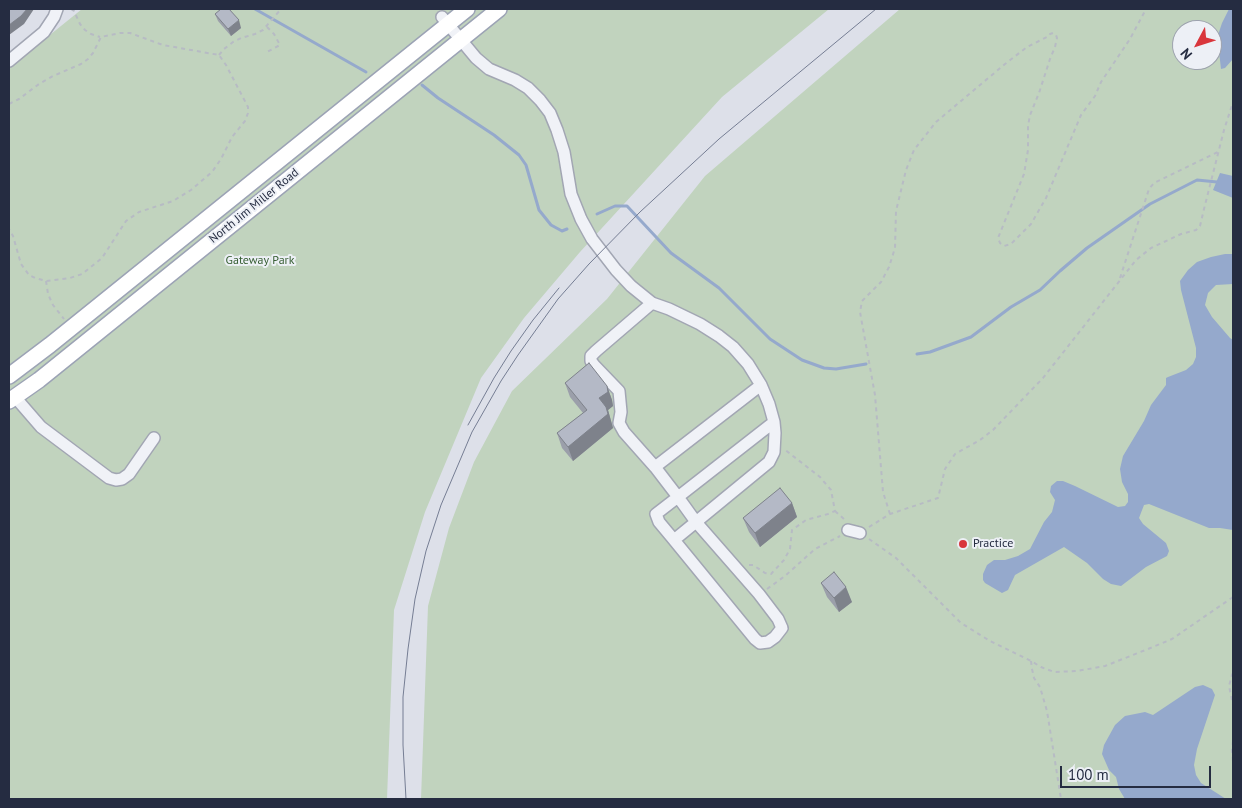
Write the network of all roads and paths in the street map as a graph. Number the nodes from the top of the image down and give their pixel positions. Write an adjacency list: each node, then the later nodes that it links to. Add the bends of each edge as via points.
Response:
1 (57, 9): 13 (street, via 44,32)
2 (71, 9): 9 (path, via 85,30)
3 (281, 9): 8 (path)
4 (467, 9): 7 (main road, North Jim Miller Road)
5 (499, 9): 10 (main road, North Jim Miller Road)
6 (1146, 9): 33 (path, via 1081,115 1046,198 1031,224 1011,244 1004,246 998,238 1024,174 1030,115 1055,47 1056,35 1052,33 1027,47 1005,64 936,122 914,150 896,212 895,248 890,267 862,301 860,312 875,396 883,492)
7 (445, 21): 10 (street); 18 (main road, North Jim Miller Road)
8 (267, 27): 11 (path, via 280,45); 12 (path, via 232,42)
9 (101, 37): 12 (path, via 130,34 170,47); 15 (path, via 88,59 53,76)
10 (461, 40): 19 (main road, North Jim Miller Road); 22 (street, via 489,69 528,88 550,113 558,130 571,194 581,220 616,270)
11 (267, 52)
12 (219, 55): 20 (path, via 248,107 248,113 212,172 173,201 138,212 126,221 102,258 82,274)
13 (9, 61)
14 (1233, 102): 16 (path)
15 (9, 104)
16 (1219, 152): 21 (path, via 1154,183 1149,189); 21 (path, via 1200,226 1151,248)
17 (9, 228): 20 (path, via 25,270 29,275)
18 (154, 261): 19 (main road); 24 (main road, North Jim Miller Road)
19 (167, 277): 26 (main road, North Jim Miller Road)
20 (46, 281): 23 (path, via 53,305)
21 (1119, 281): 33 (path, via 1043,378 993,430 955,454 944,469 938,498)
22 (652, 303): 25 (street, via 719,336 748,364); 30 (street, via 596,351 591,361 619,391 619,423)
23 (66, 321)
24 (9, 376)
25 (761, 385): 27 (street); 30 (street)
26 (12, 399): 28 (street, via 41,427 116,480 129,474)
27 (774, 422): 29 (street); 31 (street)
28 (154, 438)
29 (776, 443): 32 (path, via 820,477 831,490); 34 (street, via 769,462)
30 (655, 467): 31 (street)
31 (678, 497): 34 (street); 37 (street, via 656,514)
32 (835, 511): 35 (path, via 848,525); 38 (path, via 806,520 792,530 790,548 771,574 753,564)
33 (890, 514): 36 (path)
34 (696, 522): 37 (street); 38 (street)
35 (848, 530): 36 (street); 39 (path, via 815,549)
36 (860, 533): 41 (path, via 896,558 961,623)
37 (674, 540): 39 (street, via 760,643 768,642 782,628)
38 (739, 572): 39 (street)
39 (759, 594)
40 (1233, 597): 41 (path, via 1172,639 1104,666 1077,672 1054,672)
41 (1032, 661): 46 (path, via 1034,678 1047,711)
42 (1233, 673): 43 (path, via 1229,686)
43 (1233, 706)
44 (1233, 741): 45 (path)
45 (1233, 762)
46 (1061, 799)

